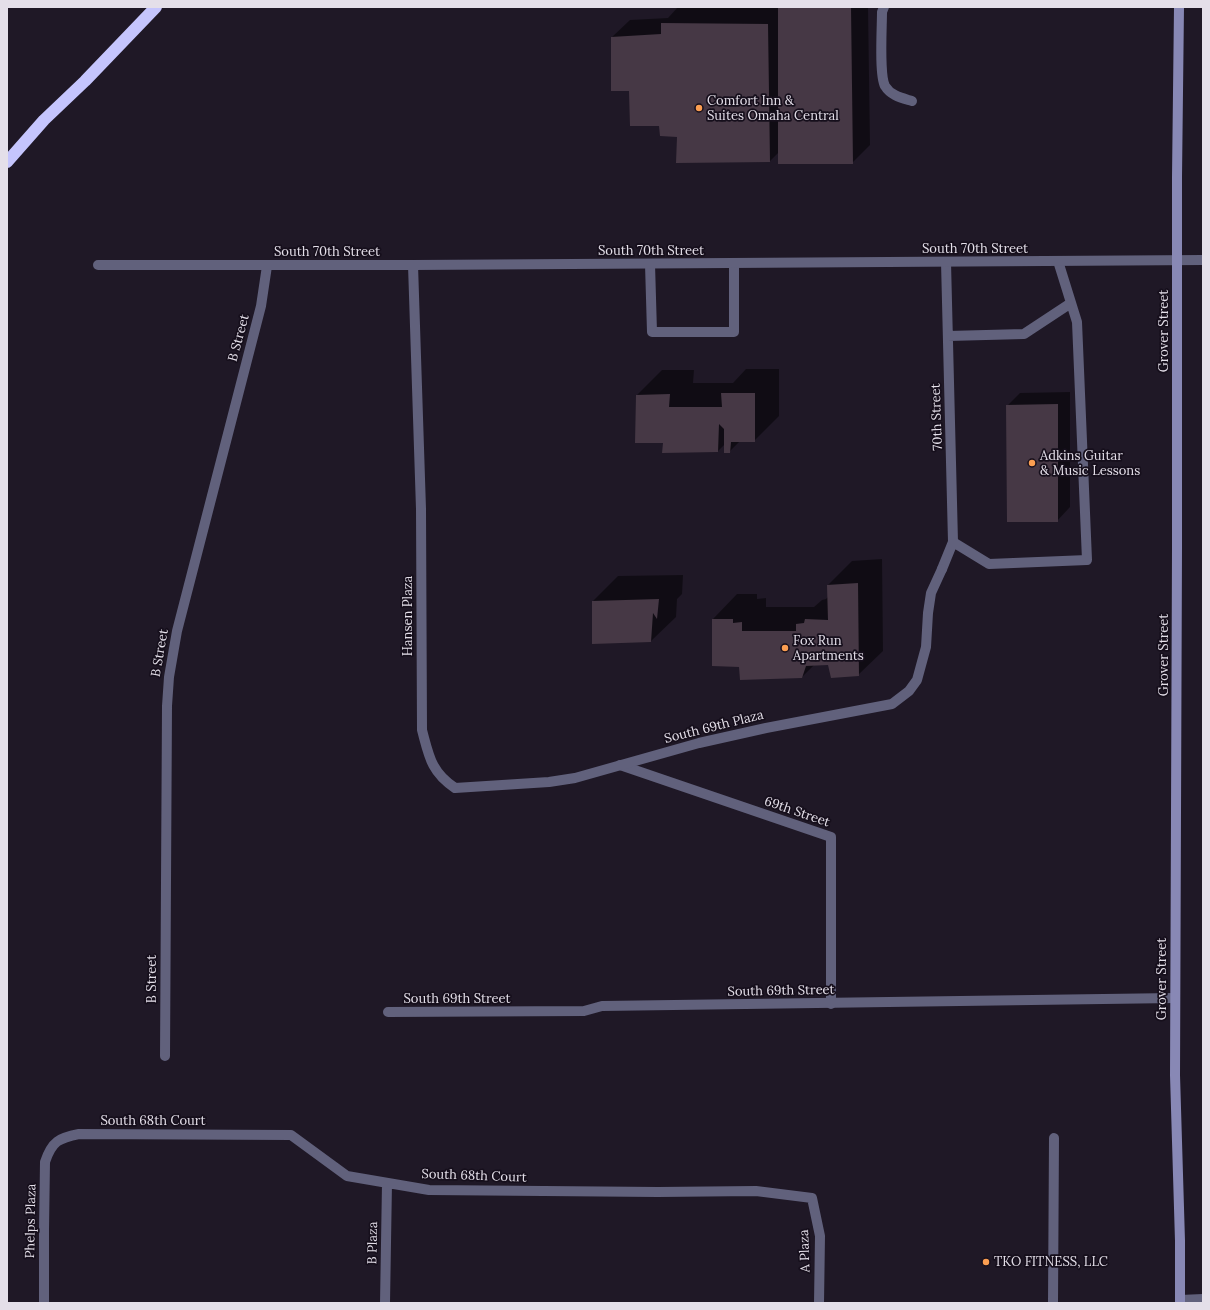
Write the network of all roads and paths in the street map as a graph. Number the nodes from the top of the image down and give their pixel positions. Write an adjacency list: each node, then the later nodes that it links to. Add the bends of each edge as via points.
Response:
1 (156, 7): 5 (highway, via 44,120)
2 (884, 7): 4 (street, via 882,72 886,86 895,96)
3 (1179, 7): 6 (main road, Grover Street)
4 (912, 101)
5 (7, 162)
6 (1177, 260): 7 (street, South 70th Street); 8 (street, South 70th Street); 20 (main road, Grover Street)
7 (1203, 260)
8 (1058, 261): 9 (street, South 70th Street); 15 (street)
9 (946, 262): 11 (street, South 70th Street); 16 (street, 70th Street)
10 (650, 264): 11 (street, South 70th Street); 11 (street, via 652,332 734,332); 13 (street, South 70th Street)
11 (734, 264)
12 (98, 265): 14 (street, South 70th Street)
13 (413, 265): 14 (street, South 70th Street); 19 (street, Hansen Plaza, via 421,509 422,730 430,761 436,771 455,788 549,782)
14 (267, 266): 23 (street, B Street, via 261,306 177,631 169,677)
15 (1071, 303): 16 (street, via 1024,334); 17 (street, via 1077,322 1087,560 989,564)
16 (948, 336): 17 (street, 70th Street)
17 (954, 542): 18 (street, 70th Street)
18 (942, 569): 19 (street, South 69th Plaza, via 931,592 926,647 917,680 909,691 892,704 699,743)
19 (620, 766): 21 (street, 69th Street, via 831,837)
20 (1175, 998): 21 (street, South 69th Street); 29 (main road, Grover Street)
21 (831, 1004): 22 (street, South 69th Street, via 602,1006 584,1011)
22 (388, 1012)
23 (165, 1056)
24 (1054, 1138): 33 (street)
25 (56, 1143): 26 (street, South 68th Court, via 63,1137 79,1134 291,1135 347,1176); 30 (street, Phelps Plaza, via 45,1162)
26 (387, 1183): 27 (street, South 68th Court, via 429,1190 756,1191); 31 (street, B Plaza)
27 (812, 1198): 32 (street, A Plaza, via 820,1236)
28 (1203, 1299): 29 (street)
29 (1180, 1301)
30 (44, 1303)
31 (385, 1303)
32 (819, 1303)
33 (1052, 1303)

